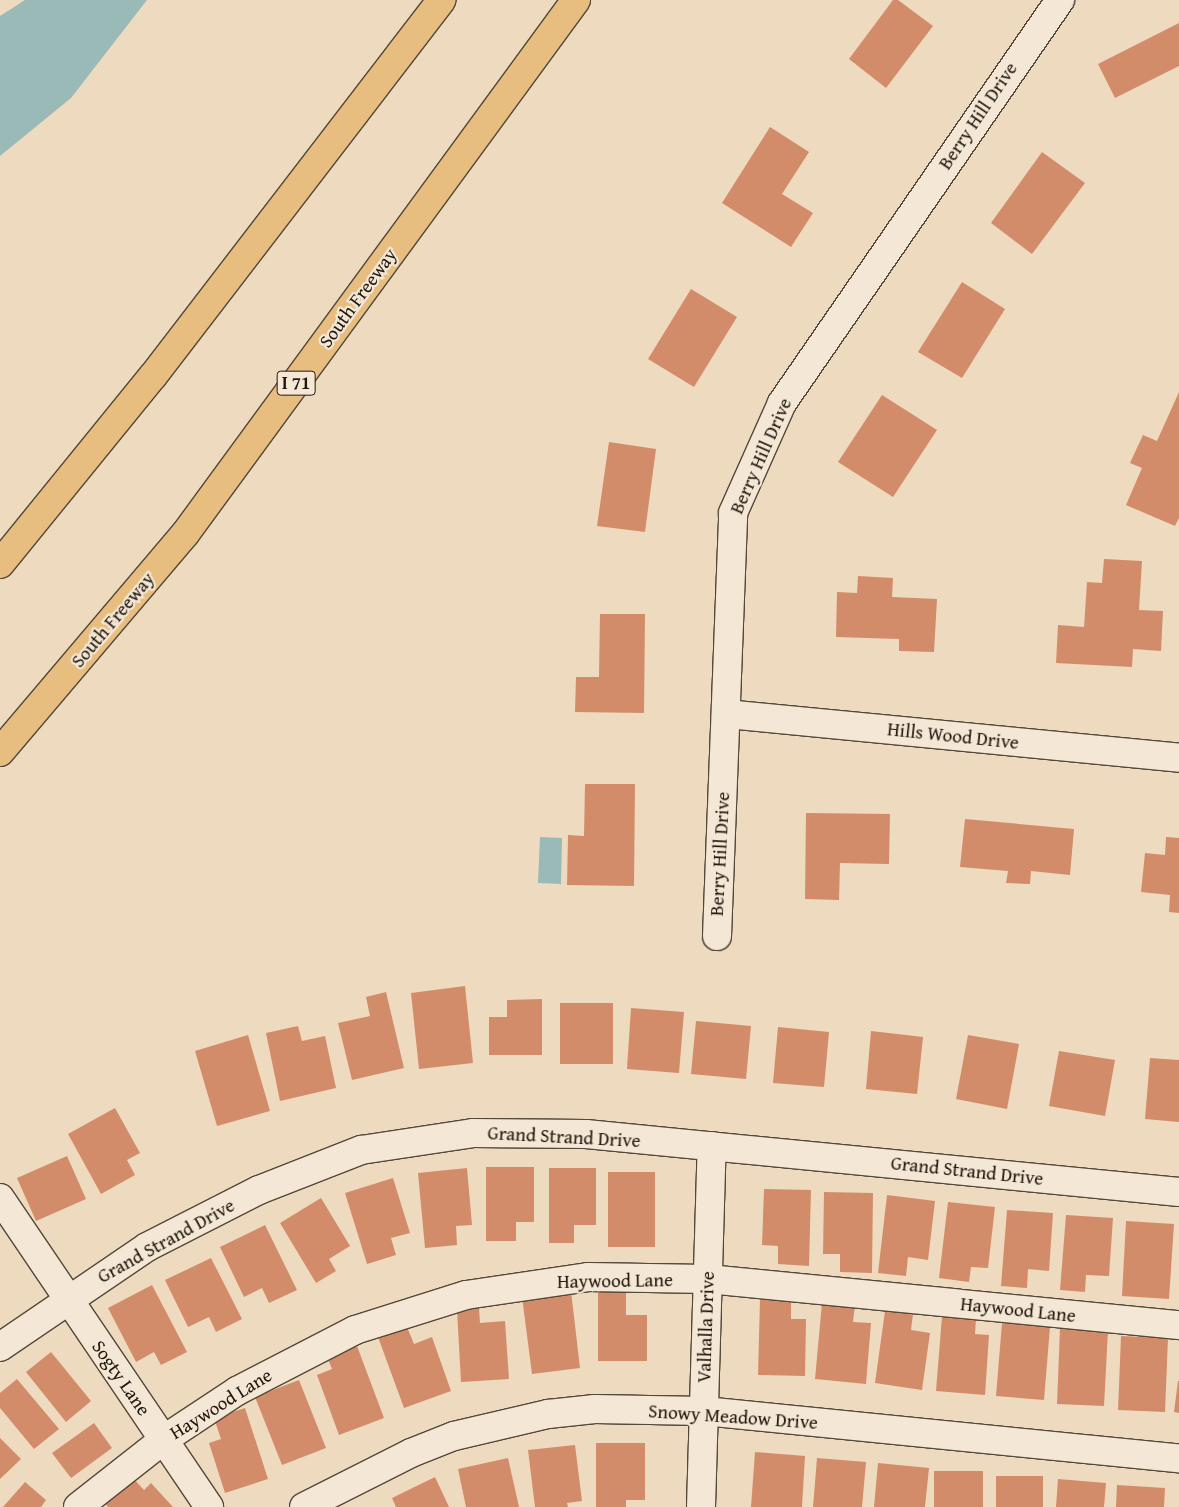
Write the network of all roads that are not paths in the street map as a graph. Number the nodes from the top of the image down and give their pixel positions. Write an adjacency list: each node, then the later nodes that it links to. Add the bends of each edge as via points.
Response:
1 (441, 0): 4 (highway, via 153,376)
2 (576, 0): 6 (highway, South Freeway / I 71, via 186,534)
3 (1060, 0): 5 (street, Berry Hill Drive, via 782,403 733,513)
4 (0, 564)
5 (726, 714): 7 (street, Hills Wood Drive); 8 (street, Berry Hill Drive)
6 (0, 752)
7 (1179, 758)
8 (717, 936)
9 (712, 1146): 10 (street, Grand Strand Drive); 12 (street, Valhalla Drive); 13 (street, Grand Strand Drive, via 530,1131 473,1133 361,1150 259,1190 147,1247)
10 (1179, 1192)
11 (0, 1198): 13 (street, Sogty Lane)
12 (708, 1279): 14 (street, Haywood Lane); 16 (street, Valhalla Drive); 17 (street, Haywood Lane, via 588,1277 466,1295 410,1310 355,1330 298,1358 237,1391)
13 (66, 1299): 15 (street, Grand Strand Drive); 17 (street, Sogty Lane)
14 (1179, 1325)
15 (0, 1347)
16 (704, 1411): 18 (street, Snowy Meadow Drive); 21 (street, Snowy Meadow Drive, via 595,1409 504,1423 411,1453); 22 (street, Valhalla Drive)
17 (163, 1440): 19 (street, Haywood Lane); 20 (street, Sogty Lane)
18 (1179, 1458)
19 (78, 1507)
20 (209, 1507)
21 (304, 1507)
22 (701, 1507)

